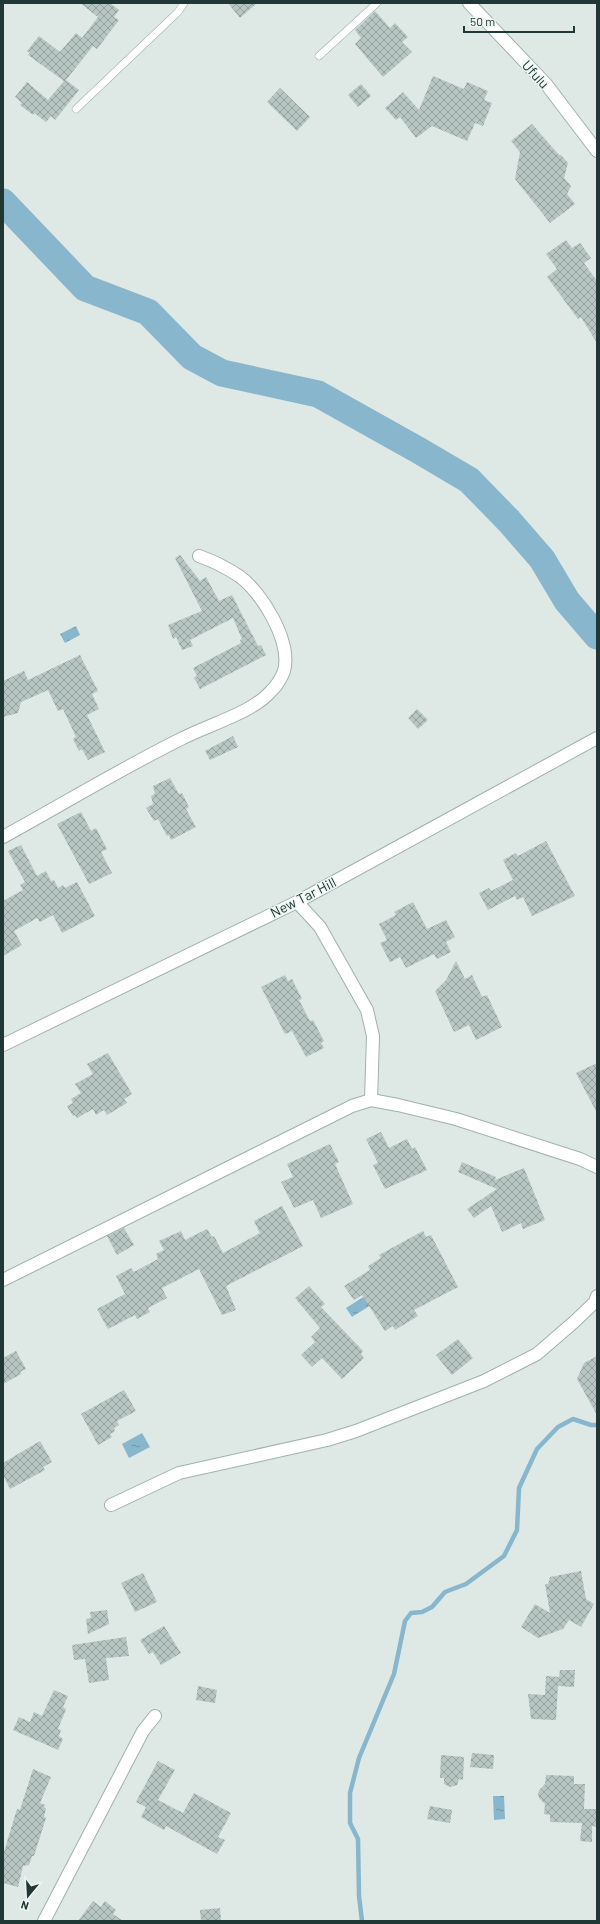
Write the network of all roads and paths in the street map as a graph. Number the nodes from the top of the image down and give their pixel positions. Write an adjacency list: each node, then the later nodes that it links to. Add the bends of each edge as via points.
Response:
1 (184, 3): 5 (lane, via 178,12)
2 (377, 3): 4 (lane)
3 (469, 3): 6 (street, Ufulu, via 546,84)
4 (319, 56)
5 (76, 109)
6 (597, 151)
7 (199, 556): 9 (street, via 214,561 240,577 258,594 273,616 285,655 284,671 271,692 252,706 183,738)
8 (597, 738): 10 (street, New Tar Hill)
9 (3, 837)
10 (297, 902): 11 (street, New Tar Hill); 12 (street, via 320,927 367,1010 373,1036)
11 (3, 1045)
12 (371, 1100): 13 (street, via 456,1119); 14 (street, via 352,1106)
13 (597, 1166)
14 (3, 1280)
15 (597, 1296): 16 (street, via 595,1302 537,1354 484,1381 327,1440 179,1473)
16 (111, 1505)
17 (155, 1716): 18 (street, via 143,1731)
18 (44, 1921)

